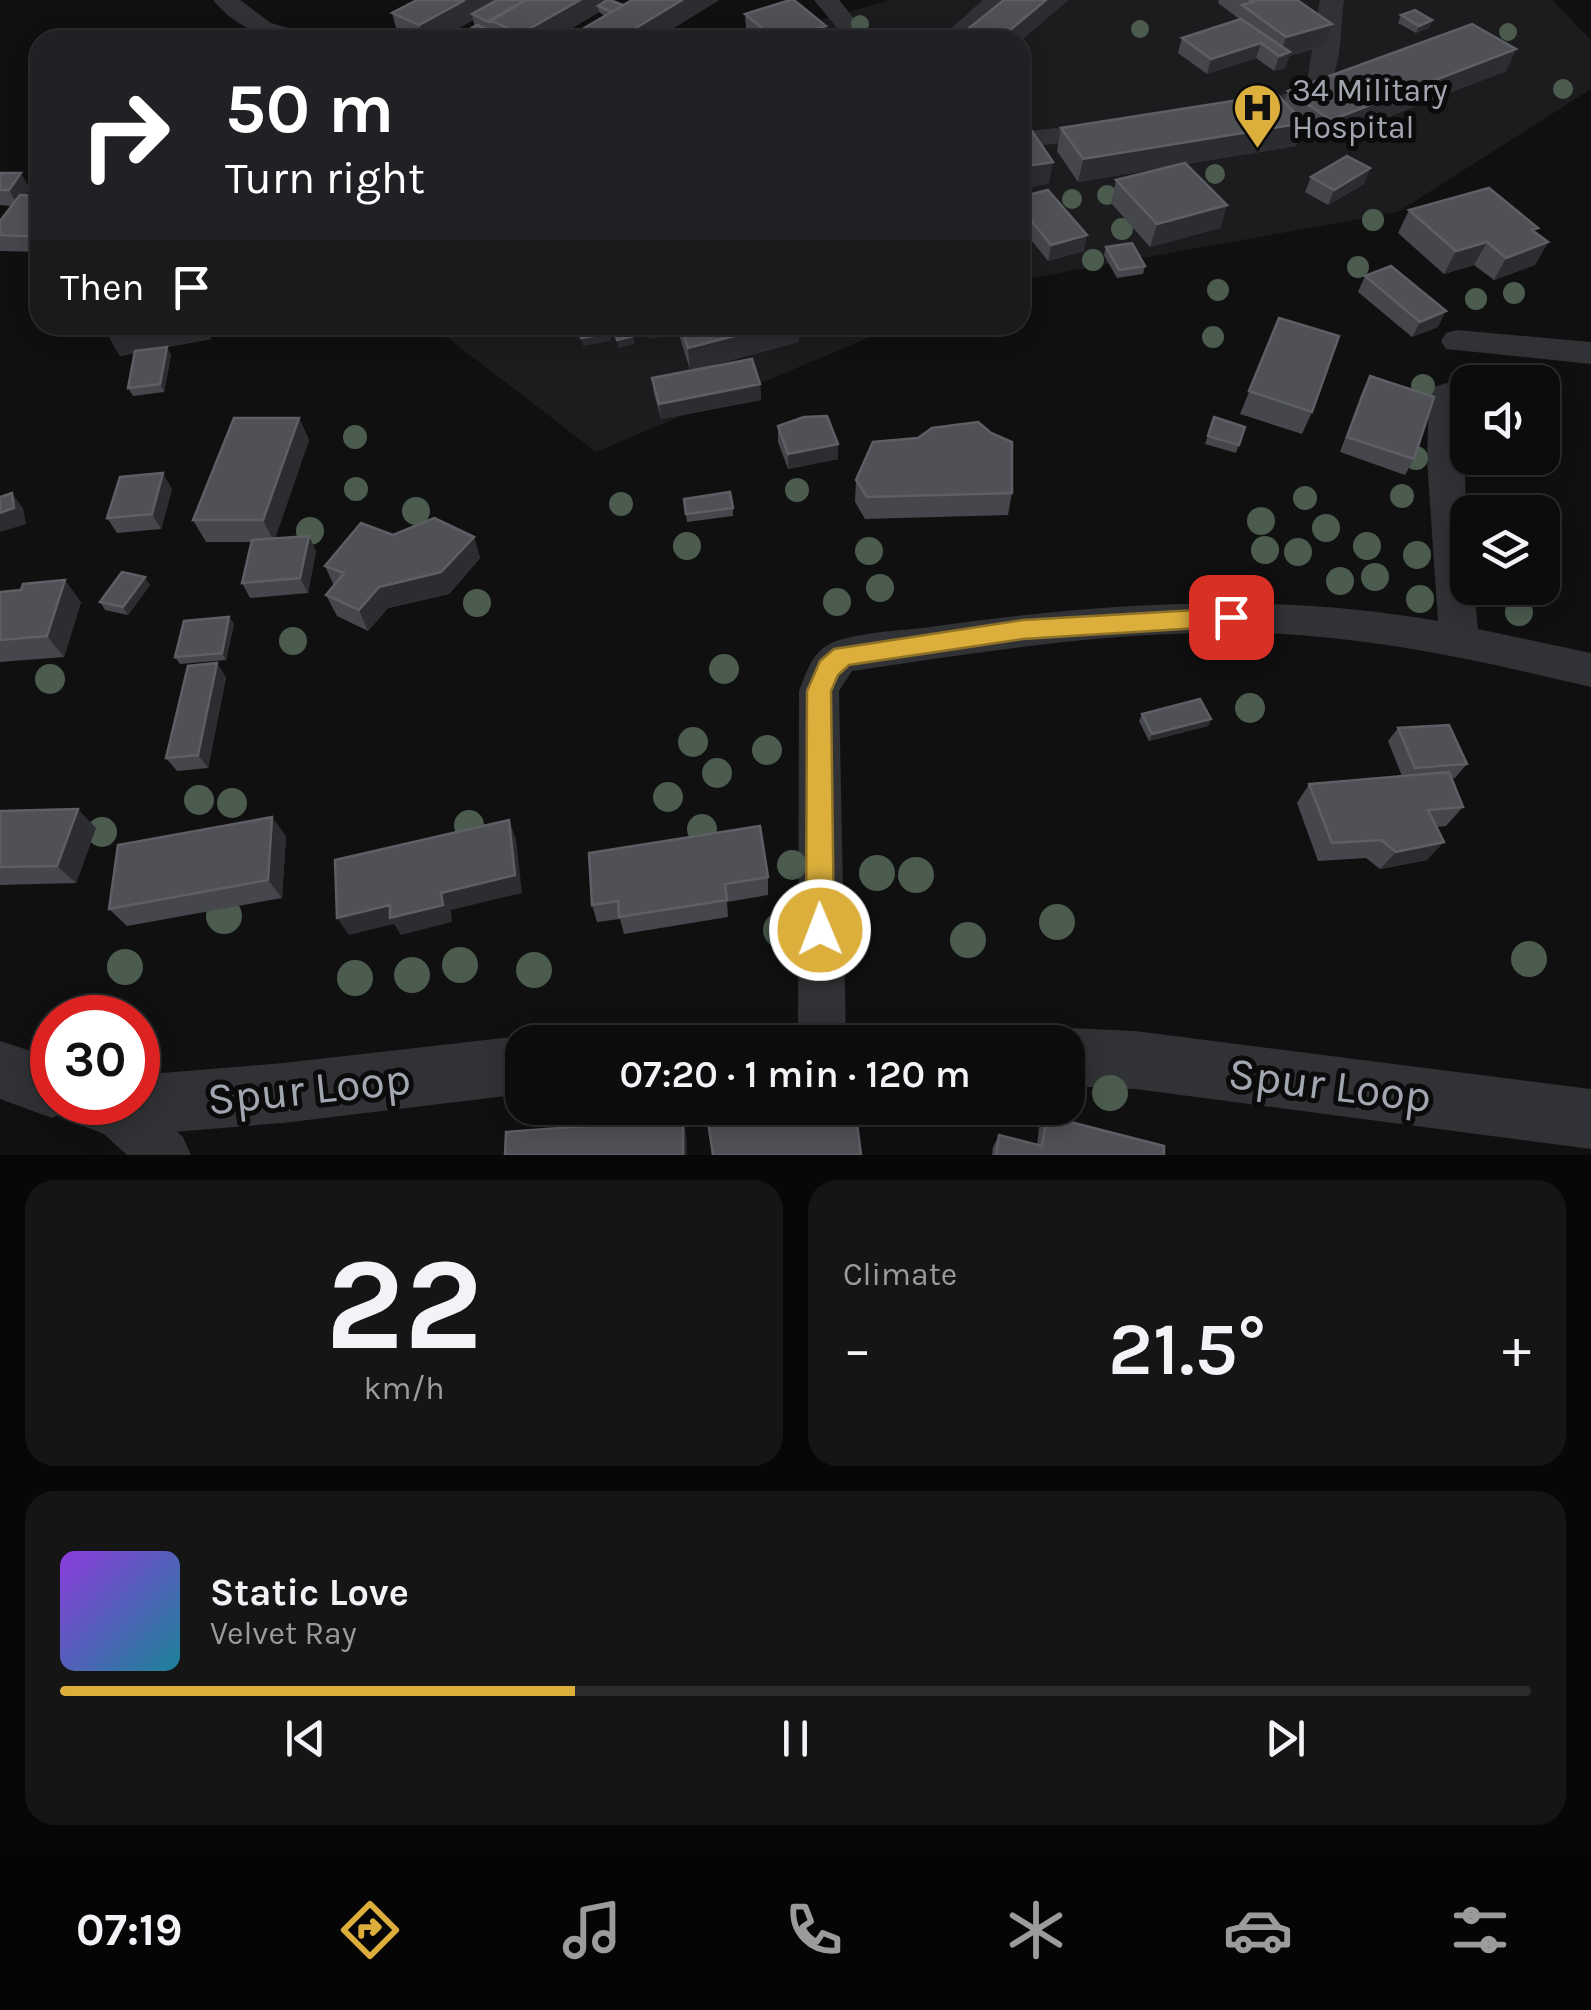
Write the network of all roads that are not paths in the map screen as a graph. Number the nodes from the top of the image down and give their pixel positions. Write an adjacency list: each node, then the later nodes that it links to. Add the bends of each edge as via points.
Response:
1 (225, 0): 5 (street)
2 (826, 0): 6 (street)
3 (997, 0): 7 (street)
4 (1332, 0): 8 (street, via 1316,90)
5 (269, 30)
6 (852, 30)
7 (962, 30)
8 (1256, 113)
9 (1132, 128): 10 (street)
10 (1030, 139)
11 (1457, 342): 12 (street)
12 (1591, 352)
13 (1446, 395): 14 (street, via 1445,475)
14 (1459, 639): 15 (street); 16 (street, via 1231,617 1023,629 842,656 828,668 819,691)
15 (1591, 670)
16 (822, 1025)
17 (1085, 1058): 22 (street, Spur Loop)
18 (505, 1066): 21 (street, Spur Loop)
19 (0, 1070): 20 (street)
20 (30, 1080)
21 (160, 1101)
22 (1591, 1119)
23 (128, 1125): 24 (street)
24 (165, 1155)

